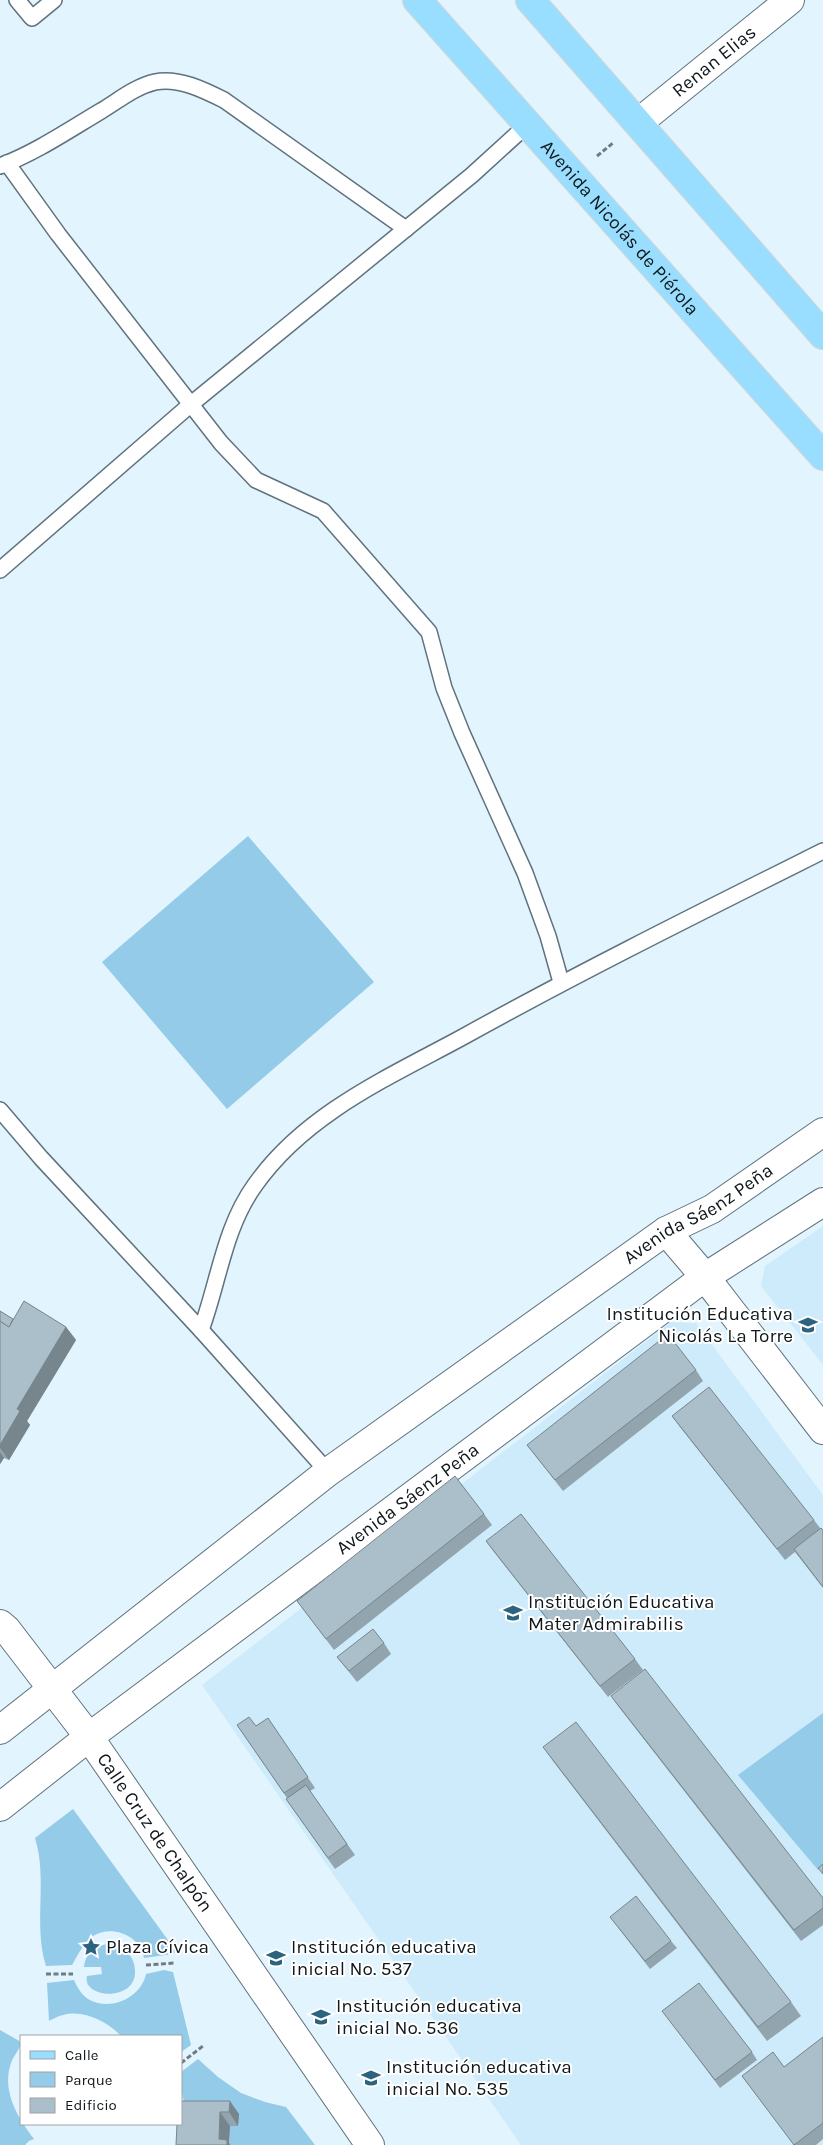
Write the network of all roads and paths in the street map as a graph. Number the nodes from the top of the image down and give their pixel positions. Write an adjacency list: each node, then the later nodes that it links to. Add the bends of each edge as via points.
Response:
1 (17, 0): 2 (lane, via 32,18)
2 (54, 0)
3 (417, 0): 7 (main road, Avenida Nicolás de Piérola)
4 (530, 0): 6 (main road)
5 (790, 0): 6 (street, Renan Elias)
6 (638, 123): 12 (main road)
7 (528, 124): 11 (lane); 14 (main road, Avenida Nicolás de Piérola)
8 (613, 142): 9 (path)
9 (595, 157)
10 (3, 164): 11 (lane, via 52,140 132,91 156,82 182,84 202,88 224,100); 13 (lane)
11 (406, 228): 13 (lane)
12 (823, 335)
13 (190, 405): 15 (lane); 17 (lane, via 256,480 323,512 429,632 444,688 525,873)
14 (823, 456)
15 (0, 570)
16 (823, 851): 17 (lane)
17 (561, 982): 23 (lane, via 354,1097 291,1142 260,1178 238,1212)
18 (0, 1110): 23 (lane)
19 (823, 1132): 21 (street, Avenida Sáenz Peña, via 712,1209)
20 (823, 1202): 22 (street, Avenida Sáenz Peña)
21 (666, 1231): 22 (street); 25 (street, Avenida Sáenz Peña)
22 (705, 1277): 24 (street); 29 (street, Avenida Sáenz Peña)
23 (201, 1330): 25 (lane)
24 (823, 1430)
25 (328, 1472): 27 (street, Avenida Sáenz Peña)
26 (0, 1624): 27 (street, Calle Cruz de Chalpón)
27 (51, 1688): 28 (street, Avenida Sáenz Peña); 29 (street, Calle Cruz de Chalpón)
28 (0, 1730)
29 (89, 1737): 30 (street, Avenida Sáenz Peña); 37 (street, Calle Cruz de Chalpón)
30 (0, 1807)
31 (175, 1963): 32 (path)
32 (146, 1965)
33 (46, 1974): 34 (path)
34 (73, 1974)
35 (203, 2046): 36 (path)
36 (182, 2062)
37 (370, 2145)

